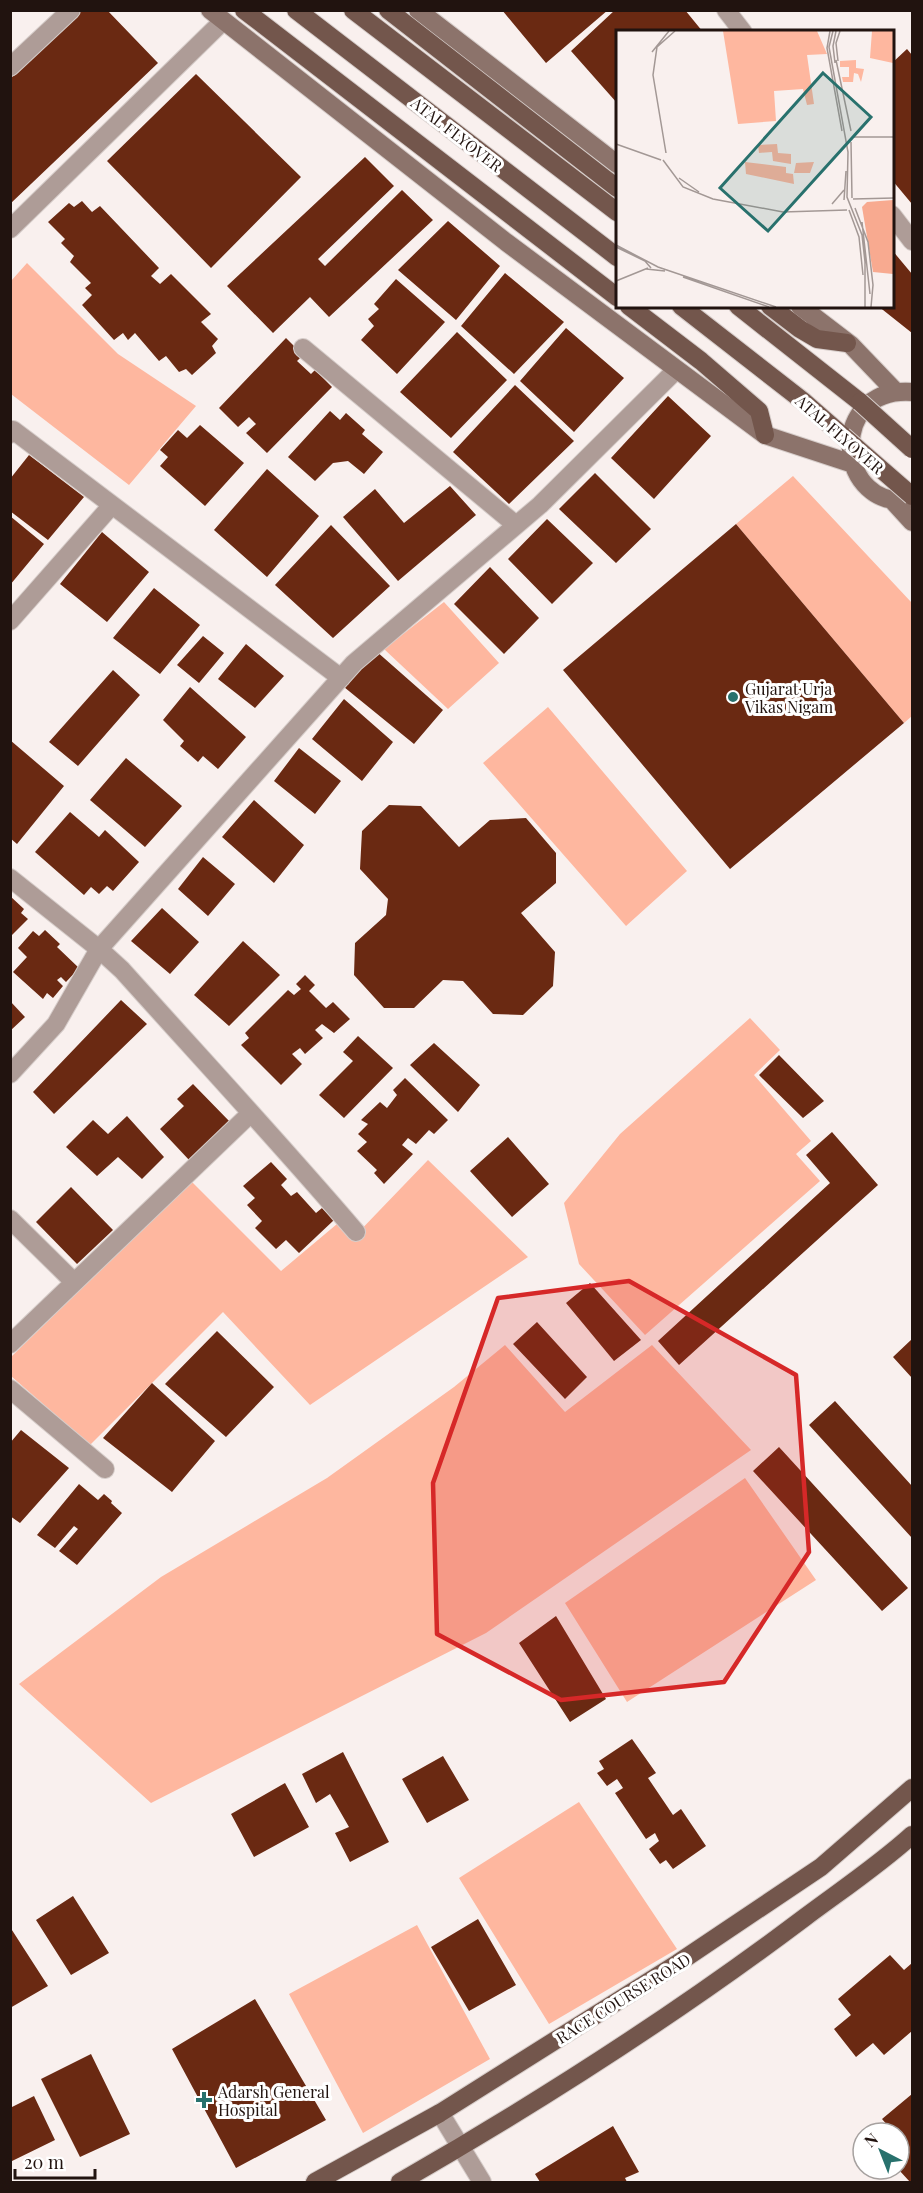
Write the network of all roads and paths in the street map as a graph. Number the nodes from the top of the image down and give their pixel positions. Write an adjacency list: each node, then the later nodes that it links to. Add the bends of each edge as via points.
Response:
1 (71, 10): 10 (street)
2 (243, 10): 18 (main road)
3 (296, 10): 17 (main road, ATAL FLYOVER)
4 (353, 10): 13 (main road)
5 (388, 10): 12 (main road)
6 (418, 10): 11 (street)
7 (726, 10): 9 (street)
8 (216, 16): 15 (street); 26 (street)
9 (741, 30)
10 (10, 67)
11 (616, 163)
12 (616, 187)
13 (616, 211)
14 (893, 217): 16 (street)
15 (10, 229)
16 (912, 241)
17 (616, 256)
18 (616, 296)
19 (632, 308): 29 (main road, via 759,411)
20 (684, 308): 32 (main road, ATAL FLYOVER, bridge, via 803,401)
21 (741, 308): 30 (main road, bridge, via 856,398)
22 (773, 308): 24 (main road, via 817,339)
23 (803, 308): 24 (street)
24 (847, 343): 27 (street)
25 (303, 348): 36 (street)
26 (676, 370): 29 (street); 36 (street)
27 (904, 392): 31 (street, via 886,394 858,416 851,431)
28 (10, 434): 34 (street, via 13,430)
29 (765, 435): 31 (street)
30 (912, 449)
31 (853, 464): 33 (street, via 862,481)
32 (912, 498): 33 (street)
33 (891, 499): 35 (street)
34 (112, 505): 37 (street); 38 (street)
35 (912, 522)
36 (516, 525): 38 (street)
37 (10, 621)
38 (341, 678): 40 (street)
39 (10, 878): 40 (street)
40 (99, 949): 41 (street, via 56,1024); 42 (street)
41 (10, 1074)
42 (250, 1114): 44 (street); 45 (street)
43 (10, 1219): 45 (street)
44 (356, 1232)
45 (74, 1282): 46 (street)
46 (10, 1344)
47 (10, 1389): 48 (street)
48 (105, 1469)
49 (912, 1788): 51 (main road, RACE COURSE ROAD, via 821,1867)
50 (912, 1835): 52 (main road, via 732,1973)
51 (441, 2113): 52 (street); 53 (main road, RACE COURSE ROAD)
52 (461, 2147): 54 (main road); 55 (street)
53 (315, 2182)
54 (400, 2182)
55 (482, 2182)

